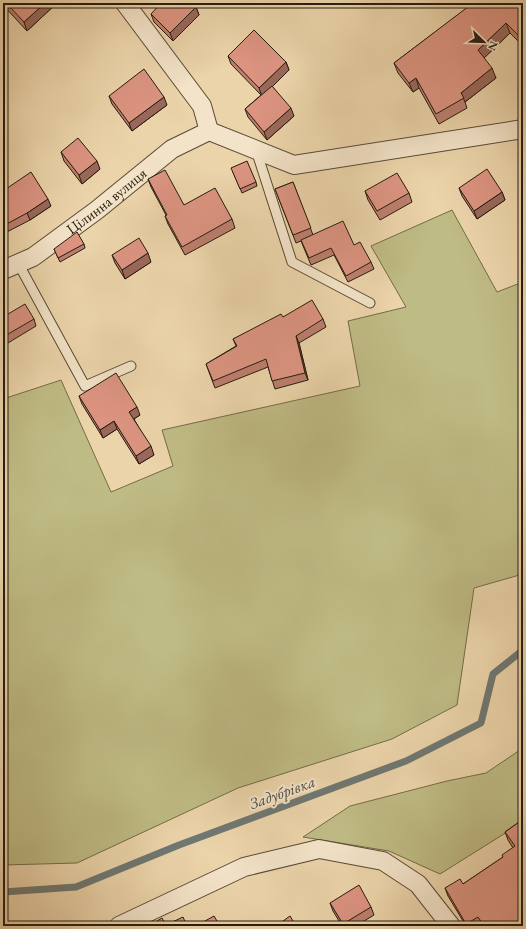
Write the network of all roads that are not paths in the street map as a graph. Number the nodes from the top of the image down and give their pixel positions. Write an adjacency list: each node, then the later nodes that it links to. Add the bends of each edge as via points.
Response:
1 (125, 3): 3 (street, via 202,106)
2 (523, 129): 4 (street, via 294,165)
3 (209, 131): 4 (street); 5 (street, Цілинна вулиця, via 172,149 98,210 33,257)
4 (256, 150): 6 (lane, via 292,262)
5 (10, 266): 7 (lane, via 85,386)
6 (370, 303)
7 (131, 366)
8 (119, 926): 9 (street, via 244,867 319,849 383,861 418,884)
9 (451, 926)

